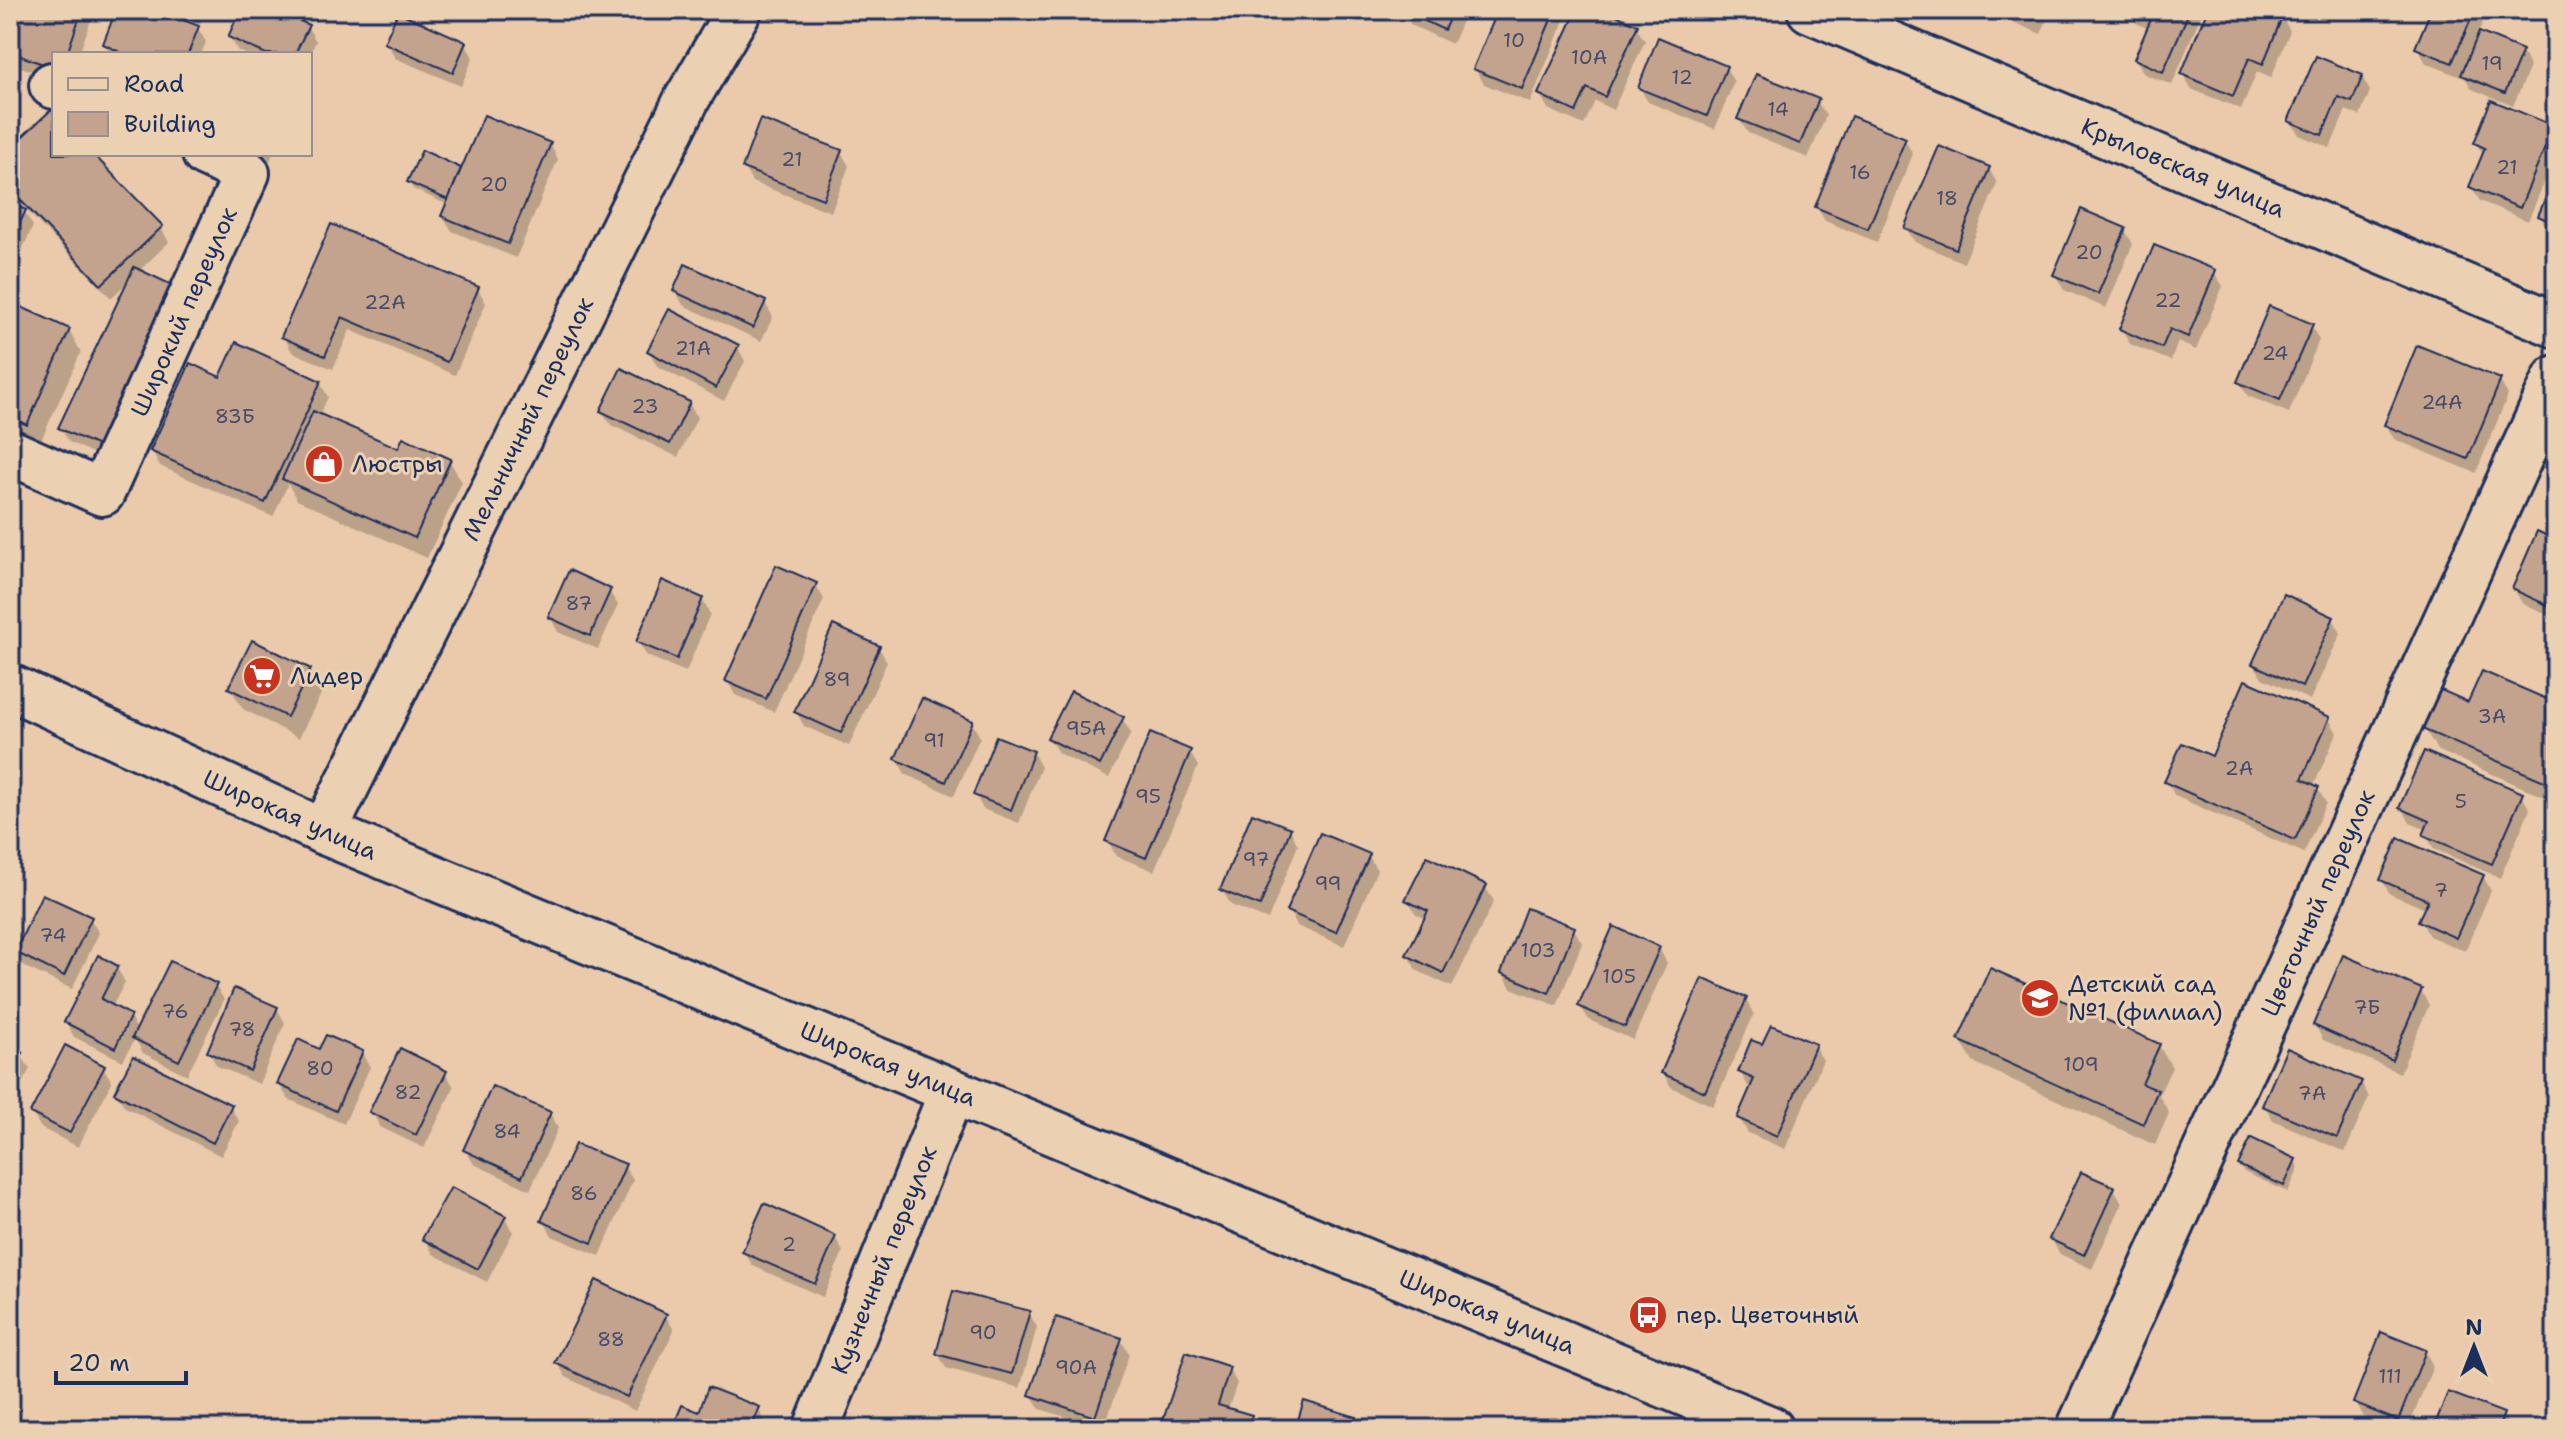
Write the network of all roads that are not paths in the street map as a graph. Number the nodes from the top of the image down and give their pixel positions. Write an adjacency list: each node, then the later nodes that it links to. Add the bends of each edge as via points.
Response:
1 (739, 10): 8 (street, Мельничный переулок, via 687,99)
2 (1810, 10): 4 (street, Крыловская улица)
3 (209, 156): 6 (street, Широкий переулок, via 247,173 102,493)
4 (2556, 325)
5 (2556, 378): 12 (street, Цветочный переулок)
6 (10, 452)
7 (10, 687): 8 (street, Широкая улица)
8 (324, 832): 9 (street, Широкая улица)
9 (952, 1091): 10 (street, Кузнечный переулок); 11 (street, Широкая улица)
10 (816, 1429)
11 (1771, 1429)
12 (2079, 1429)

